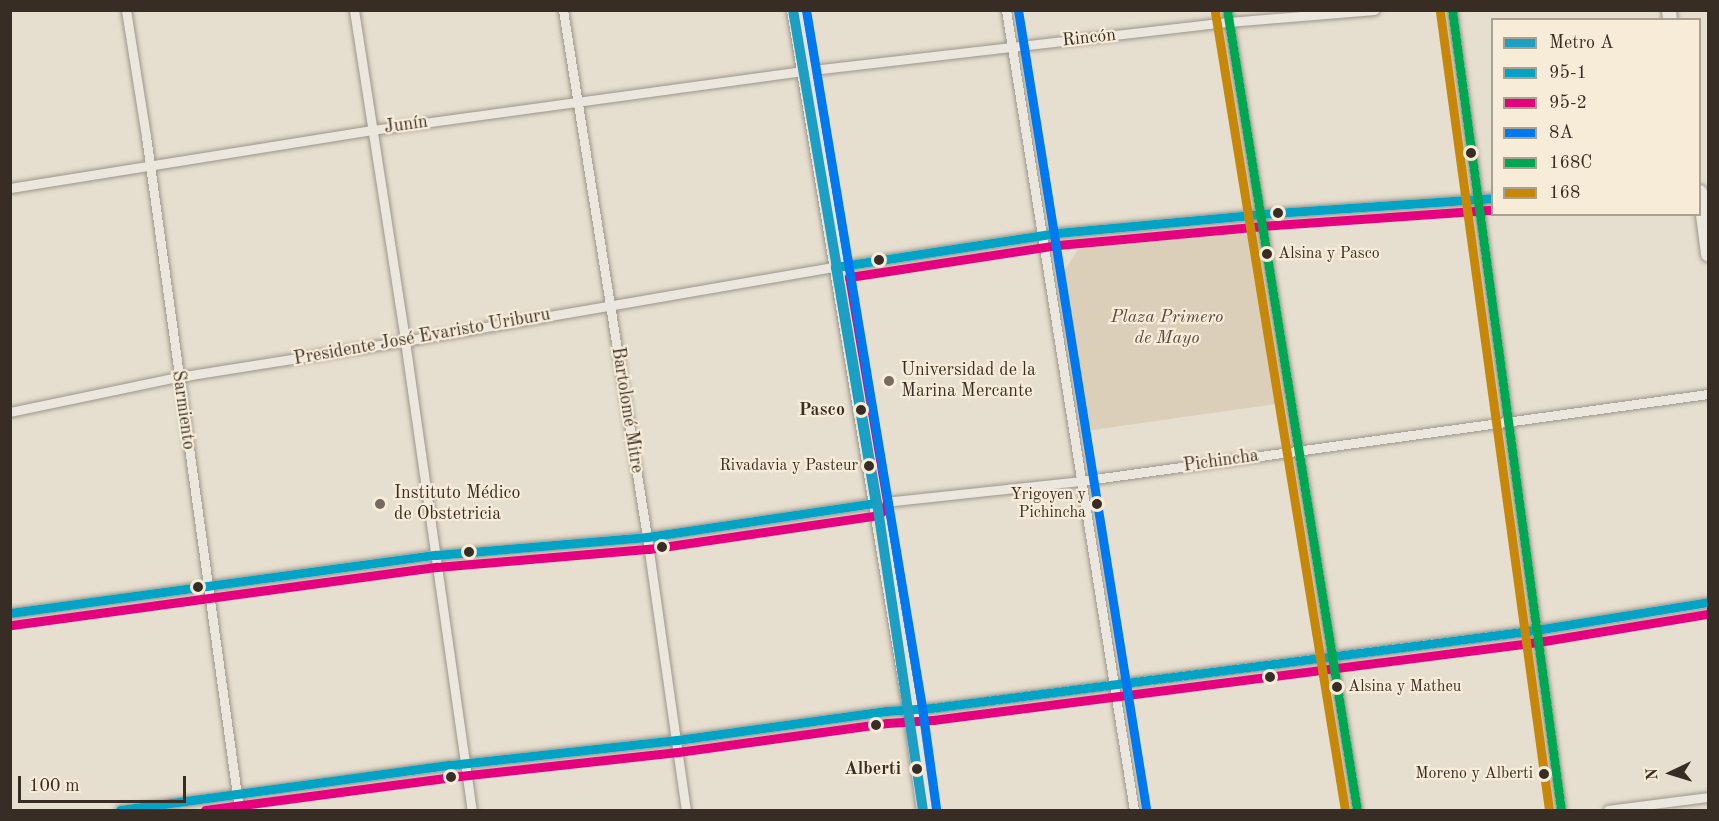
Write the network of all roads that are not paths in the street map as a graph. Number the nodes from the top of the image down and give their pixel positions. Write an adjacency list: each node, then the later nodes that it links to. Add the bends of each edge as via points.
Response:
1 (126, 10): 14 (street, Sarmiento)
2 (354, 10): 13 (street)
3 (563, 10): 12 (street, Bartolomé Mitre)
4 (794, 10): 11 (main road)
5 (1006, 10): 10 (street)
6 (1227, 10): 9 (street)
7 (1375, 10): 9 (street, Rincón)
8 (1452, 10): 17 (street)
9 (1228, 22): 10 (street, Rincón); 19 (street)
10 (1012, 46): 11 (street, Rincón); 20 (street)
11 (804, 70): 12 (street, Junín); 22 (main road)
12 (578, 101): 13 (street, Junín); 23 (street, Bartolomé Mitre)
13 (372, 130): 14 (street, Junín); 24 (street)
14 (150, 164): 15 (street, Junín); 25 (street, Sarmiento)
15 (10, 188)
16 (1491, 198): 17 (street)
17 (1480, 199): 19 (street); 28 (street)
18 (1701, 201): 21 (main road)
19 (1260, 214): 20 (street); 29 (street)
20 (1041, 237): 22 (street); 30 (street)
21 (1708, 254)
22 (835, 267): 23 (street, Presidente José Evaristo Uriburu); 31 (main road)
23 (611, 305): 24 (street, Presidente José Evaristo Uriburu); 32 (street, Bartolomé Mitre)
24 (405, 341): 25 (street, Presidente José Evaristo Uriburu); 33 (street)
25 (178, 377): 27 (street, Presidente José Evaristo Uriburu); 34 (street, Sarmiento)
26 (1708, 394): 28 (street, Pichincha)
27 (10, 412)
28 (1508, 421): 29 (street, Pichincha); 37 (street)
29 (1298, 450): 30 (street, Pichincha); 38 (street)
30 (1080, 481): 31 (street, Pichincha); 39 (street)
31 (875, 503): 32 (street, Pichincha); 40 (main road)
32 (647, 537): 33 (street, Pichincha); 41 (street, Bartolomé Mitre)
33 (436, 555): 34 (street, Pichincha); 42 (street)
34 (207, 585): 36 (street, Pichincha); 43 (street, Sarmiento)
35 (1708, 602): 37 (street)
36 (10, 613)
37 (1536, 630): 38 (street); 52 (street)
38 (1332, 656): 39 (street); 51 (street)
39 (1113, 684): 40 (street); 50 (street)
40 (910, 709): 41 (street); 49 (main road)
41 (677, 740): 42 (street); 48 (street, Bartolomé Mitre)
42 (467, 763): 43 (street); 47 (street)
43 (237, 795): 45 (street); 46 (street, Sarmiento)
44 (1708, 797): 53 (street)
45 (120, 810)
46 (239, 810)
47 (472, 810)
48 (686, 810)
49 (924, 810)
50 (1134, 810)
51 (1357, 810)
52 (1561, 810)
53 (1608, 810)

